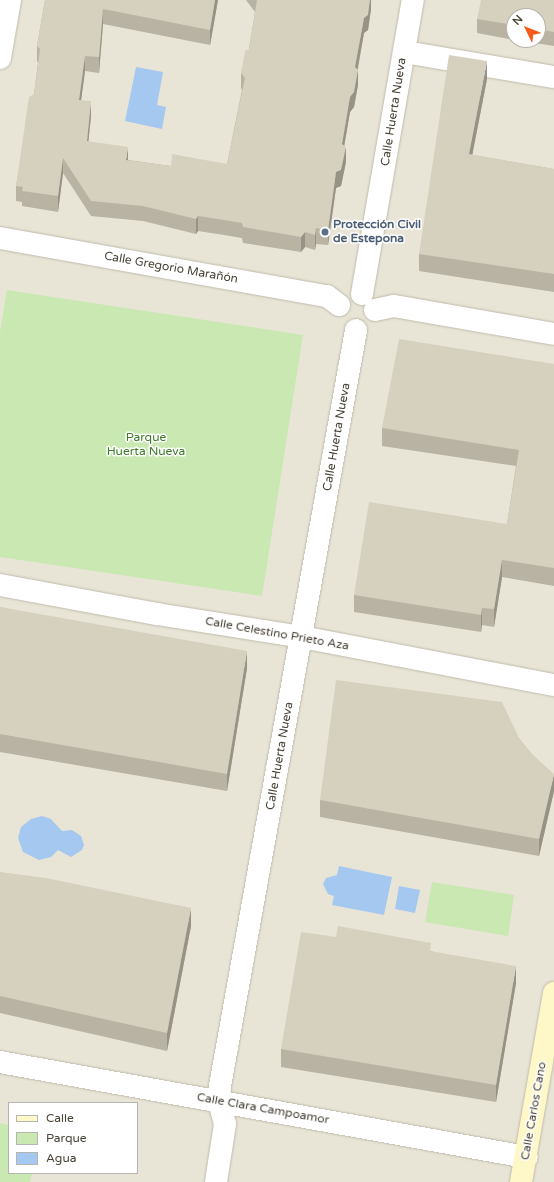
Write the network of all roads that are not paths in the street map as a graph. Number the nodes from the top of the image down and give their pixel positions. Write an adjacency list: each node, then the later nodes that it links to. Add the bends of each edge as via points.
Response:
1 (10, 0): 4 (street)
2 (414, 0): 3 (street, Calle Huerta Nueva)
3 (404, 52): 5 (street); 7 (street, Calle Huerta Nueva)
4 (0, 58)
5 (554, 77)
6 (0, 238): 8 (street, Calle Gregorio Marañón, via 327,296)
7 (368, 302): 8 (street, via 351,294); 9 (street, via 367,327); 10 (street)
8 (339, 305): 9 (street, via 341,322)
9 (356, 330): 12 (street, Calle Huerta Nueva)
10 (554, 334)
11 (0, 585): 12 (street, Calle Celestino Prieto Aza)
12 (302, 637): 13 (street, Calle Celestino Prieto Aza); 16 (street, Calle Huerta Nueva)
13 (554, 685)
14 (554, 993): 17 (street, Calle Carlos Cano)
15 (0, 1062): 16 (street, Calle Clara Campoamor)
16 (219, 1101): 17 (street, Calle Clara Campoamor); 18 (street, Calle Huerta Nueva, via 225,1124)
17 (526, 1157): 19 (street, Calle Carlos Cano)
18 (216, 1182)
19 (522, 1182)

